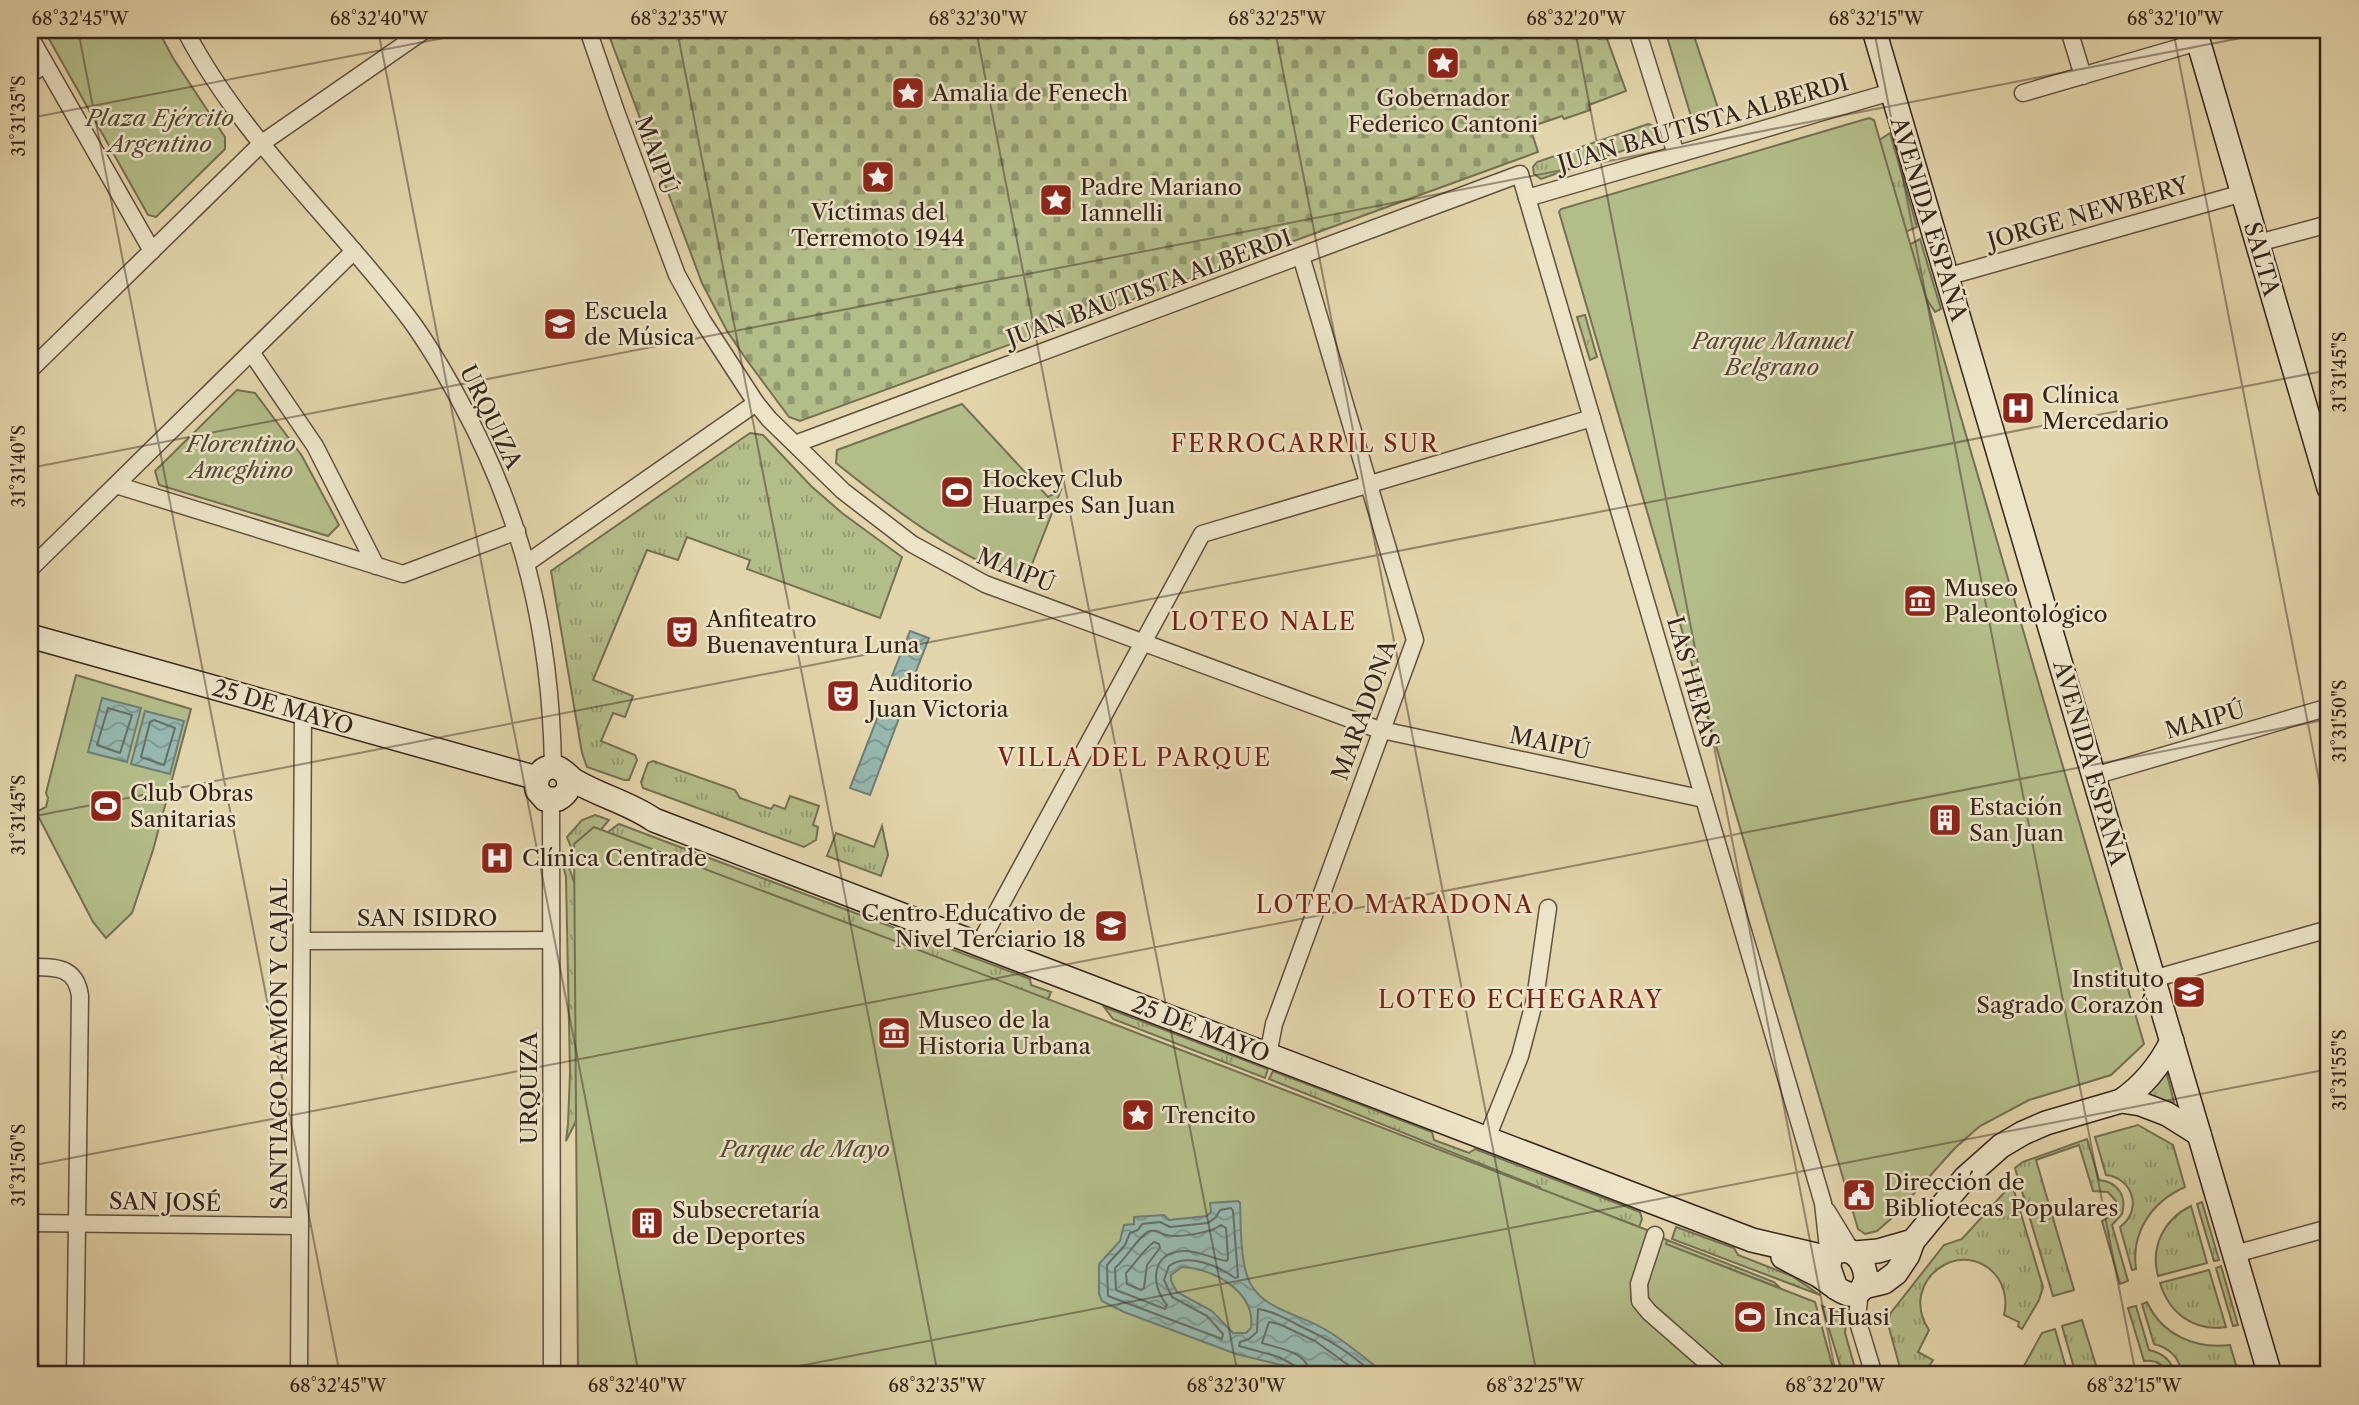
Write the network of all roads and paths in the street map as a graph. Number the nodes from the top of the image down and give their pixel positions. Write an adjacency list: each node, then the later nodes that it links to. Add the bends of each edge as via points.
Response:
1 (185, 30): 14 (street, URQUIZA)
2 (425, 30): 14 (street)
3 (588, 30): 27 (street, MAIPÚ, via 677,275)
4 (1637, 30): 15 (street)
5 (1874, 30): 12 (street, AVENIDA ESPAÑA)
6 (2069, 30): 11 (street)
7 (2197, 36): 11 (street); 17 (street, SALTA)
8 (30, 37): 9 (street)
9 (45, 65): 10 (street); 21 (street)
10 (30, 74)
11 (2083, 76): 13 (street)
12 (1891, 92): 15 (street, JUAN BAUTISTA ALBERDI); 24 (street, AVENIDA ESPAÑA)
13 (2023, 93)
14 (262, 144): 21 (street); 22 (street, URQUIZA)
15 (1676, 154): 18 (street, JUAN BAUTISTA ALBERDI)
16 (1520, 174): 18 (street, LAS HERAS); 23 (street, JUAN BAUTISTA ALBERDI)
17 (2243, 193): 20 (street, SALTA); 24 (street, JORGE NEWBERY)
18 (1527, 198): 28 (street, LAS HERAS)
19 (2329, 224): 20 (street)
20 (2258, 243): 32 (street, SALTA)
21 (152, 251): 26 (street)
22 (354, 251): 25 (street); 33 (street, URQUIZA, via 440,365 477,434)
23 (1301, 256): 29 (street, JUAN BAUTISTA ALBERDI); 31 (street, MARADONA)
24 (1947, 277): 43 (street, AVENIDA ESPAÑA)
25 (250, 352): 30 (street); 35 (street, via 315,446)
26 (32, 363)
27 (756, 404): 29 (street, MAIPÚ); 34 (street)
28 (1592, 418): 31 (street); 44 (street, LAS HERAS)
29 (795, 444): 38 (street, MAIPÚ, via 854,500 940,561 985,584)
30 (116, 485): 35 (street); 36 (street)
31 (1369, 485): 38 (street, via 1202,534); 41 (street, MARADONA, via 1415,640)
32 (2329, 488)
33 (517, 531): 34 (street, URQUIZA); 35 (street, via 403,574)
34 (527, 563): 42 (street, URQUIZA, via 546,663)
35 (376, 566)
36 (30, 569)
37 (30, 636): 40 (street, 25 DE MAYO)
38 (1143, 643): 41 (street, MAIPÚ); 51 (street)
39 (2329, 707): 43 (street, MAIPÚ)
40 (303, 713): 42 (street, 25 DE MAYO); 50 (street, SANTIAGO RAMÓN Y CAJAL)
41 (1381, 730): 44 (street, MAIPÚ); 55 (street, MARADONA, via 1274,1024)
42 (552, 774): 45 (street, via 537,790 545,799); 46 (street, 25 DE MAYO)
43 (2094, 776): 53 (street, AVENIDA ESPAÑA)
44 (1704, 799): 59 (street, LAS HERAS)
45 (555, 800): 46 (street, 25 DE MAYO); 49 (street, URQUIZA)
46 (649, 817): 51 (street, 25 DE MAYO)
47 (1548, 908): 58 (street, via 1535,999 1520,1056)
48 (2329, 929): 53 (street)
49 (551, 940): 50 (street, SAN ISIDRO); 73 (street, URQUIZA)
50 (302, 942): 62 (street, SANTIAGO RAMÓN Y CAJAL)
51 (980, 943): 55 (street, 25 DE MAYO)
52 (30, 967): 61 (street, via 60,968 69,973 80,996)
53 (2153, 979): 54 (street, AVENIDA ESPAÑA)
54 (2172, 1041): 56 (street, via 2154,1070); 57 (street, AVENIDA ESPAÑA)
55 (1268, 1055): 58 (street, 25 DE MAYO)
56 (2121, 1101): 57 (street, via 2159,1110); 66 (street, via 2046,1123 2001,1146 1965,1178)
57 (2199, 1134): 67 (street, AVENIDA ESPAÑA)
58 (1488, 1138): 65 (street, 25 DE MAYO)
59 (1823, 1203): 68 (street, LAS HERAS); 68 (street, LAS HERAS)
60 (30, 1223): 61 (street, SAN JOSÉ)
61 (77, 1224): 62 (street, SAN JOSÉ); 71 (street)
62 (300, 1226): 72 (street, SANTIAGO RAMÓN Y CAJAL)
63 (2329, 1228): 67 (street)
64 (1655, 1235): 74 (street, via 1639,1284 1640,1301)
65 (1752, 1240): 68 (street, 25 DE MAYO); 69 (street, 25 DE MAYO)
66 (1913, 1241): 68 (street, 25 DE MAYO); 70 (street, via 1896,1273)
67 (2235, 1254): 76 (street, AVENIDA ESPAÑA)
68 (1841, 1255): 69 (street, via 1830,1275); 70 (street, via 1861,1259 1866,1278)
69 (1836, 1288): 70 (street, via 1847,1294)
70 (1862, 1288): 75 (street, via 1857,1319)
71 (75, 1375)
72 (299, 1375)
73 (552, 1375)
74 (1721, 1375)
75 (1874, 1375)
76 (2270, 1375)

